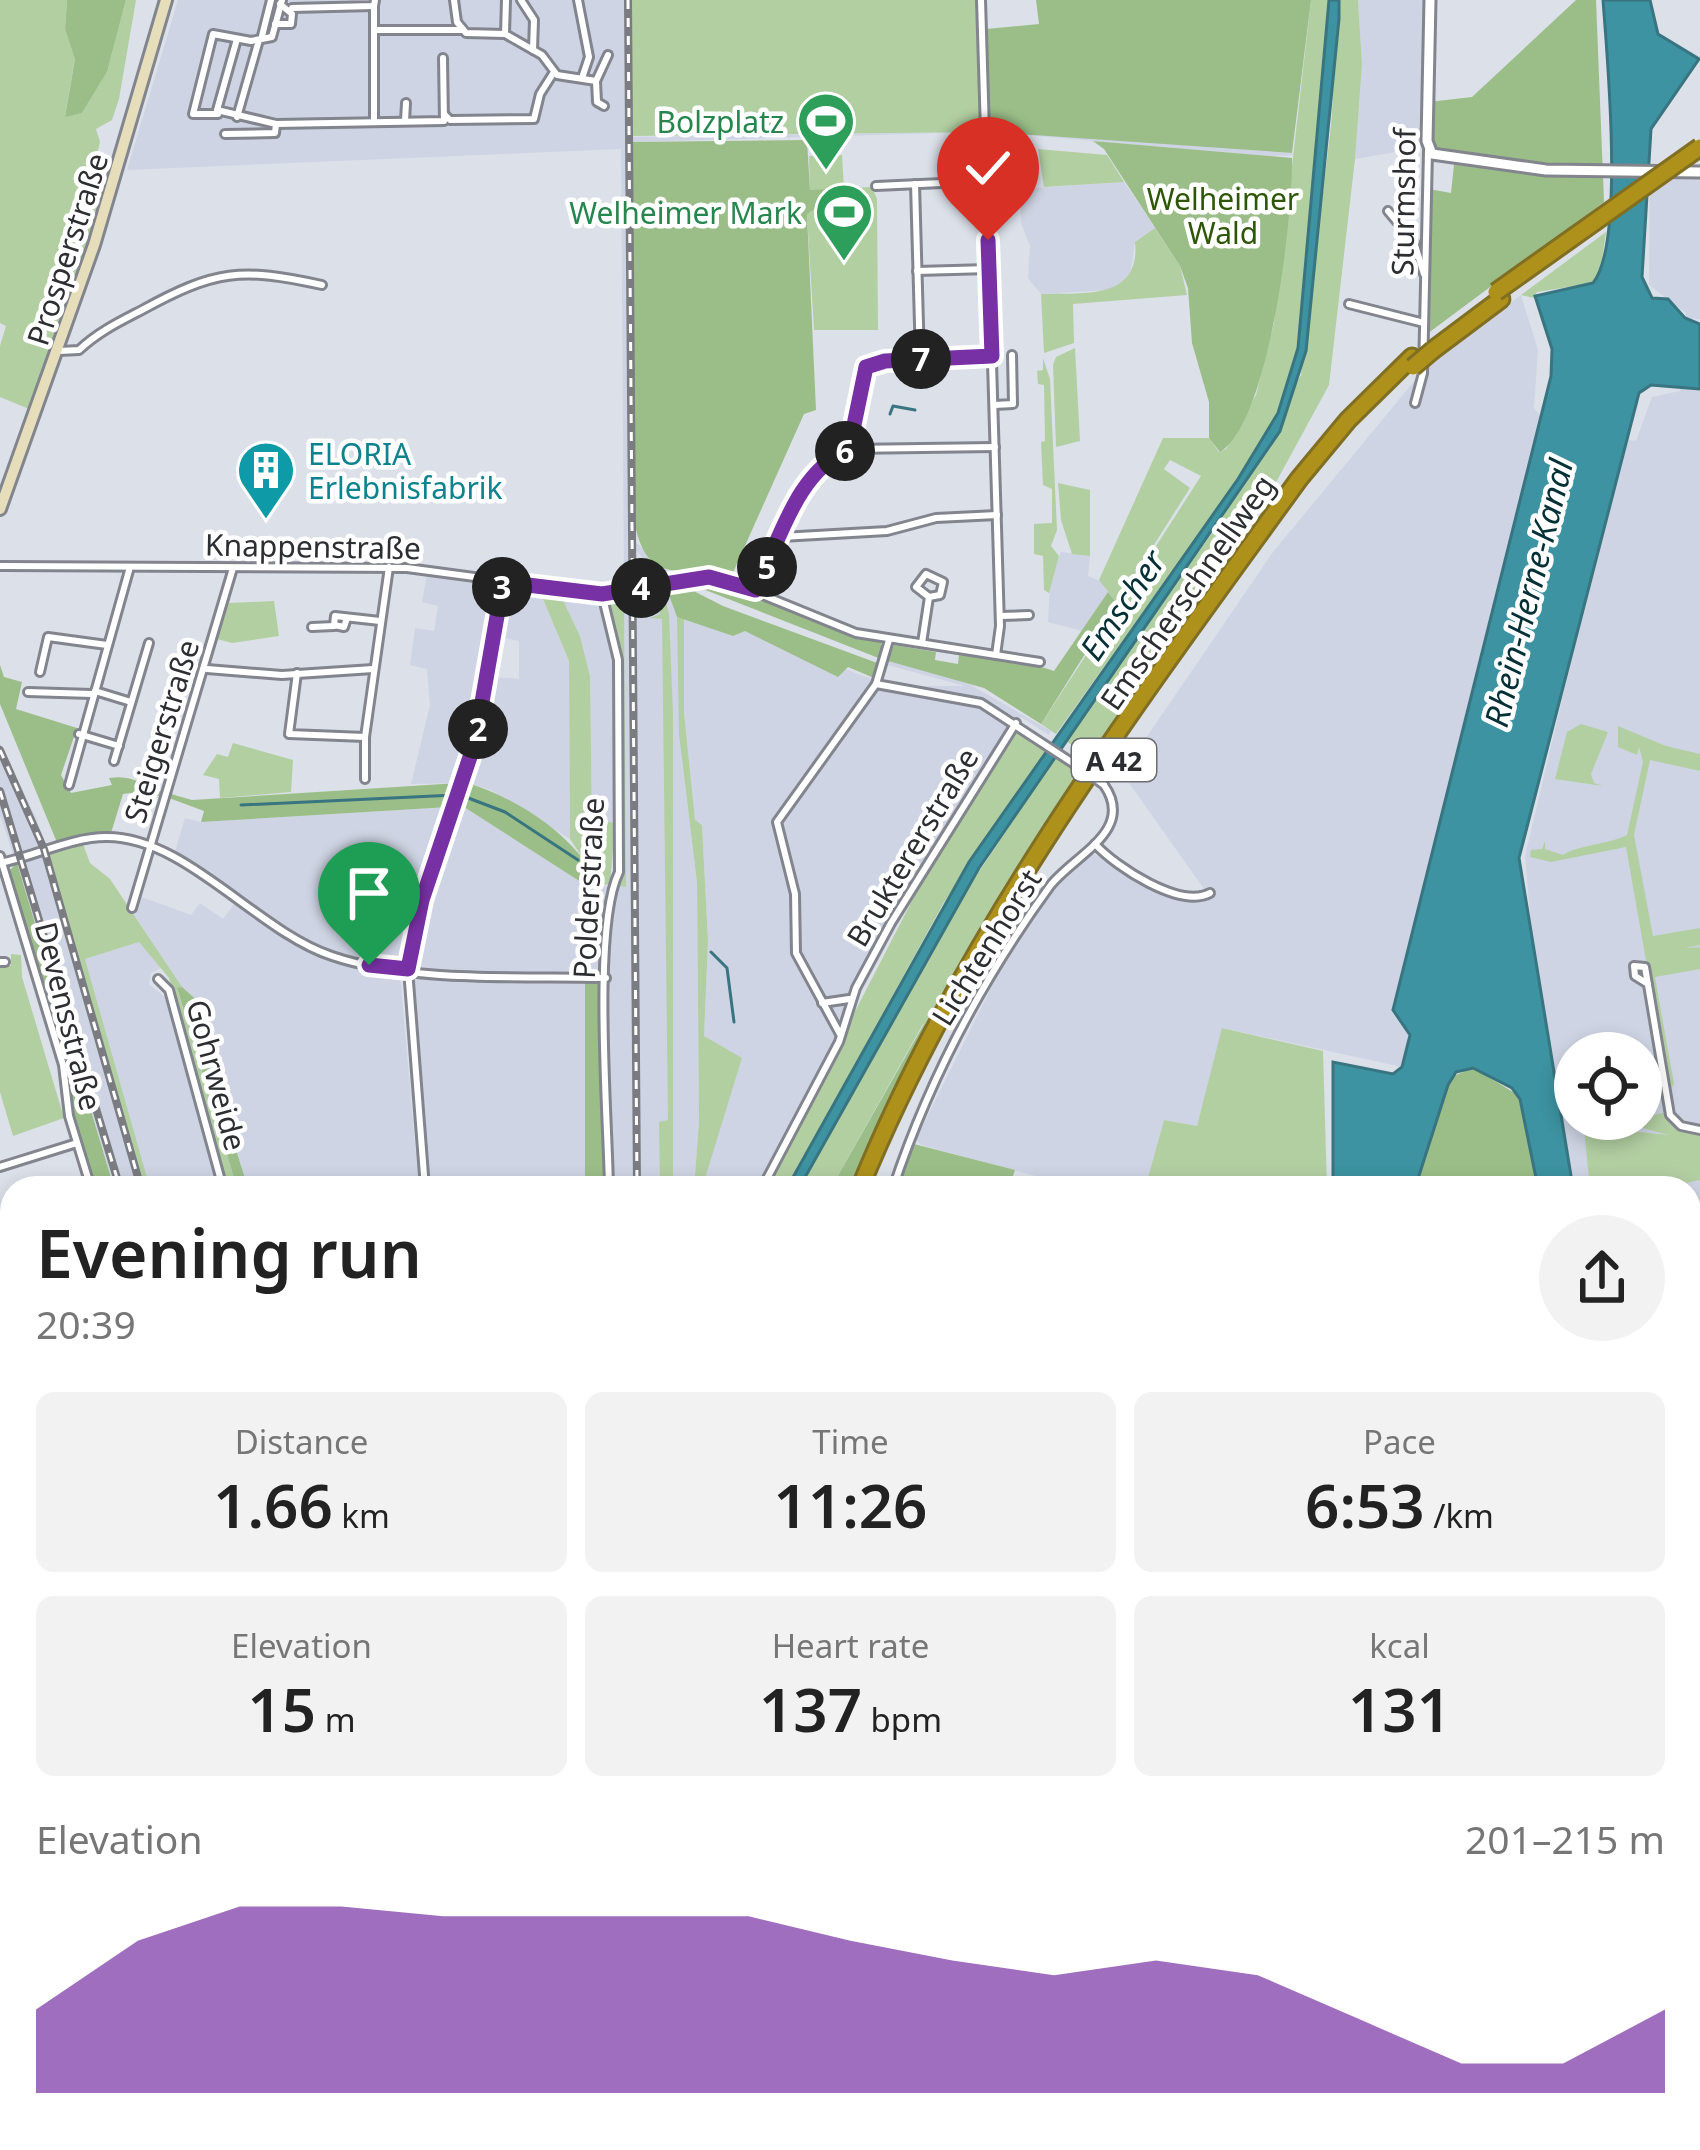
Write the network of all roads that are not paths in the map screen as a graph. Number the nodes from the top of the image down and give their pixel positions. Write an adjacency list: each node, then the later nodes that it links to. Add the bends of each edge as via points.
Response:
1 (166, 0): 50 (main road, Prosperstraße)
2 (271, 0): 16 (street)
3 (454, 0): 13 (street)
4 (506, 0): 15 (street)
5 (521, 0): 18 (street, via 534,20)
6 (578, 0): 22 (street, via 590,64)
7 (981, 0): 39 (street)
8 (1430, 0): 36 (street, Sturmshof)
9 (281, 2): 11 (street); 12 (street)
10 (375, 3): 11 (street); 14 (street)
11 (292, 6): 12 (street, via 292,24)
12 (275, 24): 16 (street, via 272,37)
13 (463, 30): 14 (street); 15 (street)
14 (374, 31): 30 (street)
15 (506, 34): 18 (street)
16 (261, 36): 17 (street); 28 (street)
17 (237, 39): 26 (street); 26 (street, via 213,34 193,114)
18 (533, 50): 21 (street)
19 (608, 55): 23 (street)
20 (443, 58): 27 (street)
21 (554, 72): 22 (street); 27 (street, via 534,119)
22 (583, 78): 23 (street)
23 (596, 81): 25 (street)
24 (406, 103): 31 (street)
25 (604, 106)
26 (220, 114): 28 (street)
27 (444, 114): 31 (street, via 443,121)
28 (237, 117): 29 (street)
29 (250, 120): 32 (street); 33 (street)
30 (374, 121): 31 (street); 32 (street)
31 (405, 121)
32 (276, 124): 33 (street, via 275,133)
33 (248, 133): 34 (street)
34 (225, 134)
35 (1700, 147): 47 (highway, Emscherschnellweg / A 42, bridge)
36 (1428, 151): 38 (street, via 1507,166); 45 (street, Sturmshof)
37 (1700, 158): 47 (highway, Emscherschnellweg / A 42, bridge)
38 (1700, 172)
39 (986, 181): 40 (street); 43 (street)
40 (915, 184): 41 (street); 44 (street)
41 (876, 186)
42 (1388, 211): 45 (street, via 1414,242)
43 (989, 269): 44 (street); 52 (street)
44 (917, 271): 53 (street)
45 (1426, 283): 49 (street, Sturmshof)
46 (322, 285): 50 (street, via 211,277 181,286 79,350)
47 (1499, 296): 116 (highway, Emscherschnellweg / A 42, bridge, via 1413,362 1306,484 1035,874 949,1018)
48 (1349, 304): 49 (street)
49 (1424, 323): 56 (street, Sturmshof)
50 (59, 351): 60 (main road, Prosperstraße)
51 (1012, 355): 54 (street)
52 (992, 356): 53 (street); 55 (street)
53 (920, 359): 59 (street, via 866,367)
54 (1012, 371): 55 (street); 57 (street, via 1013,404)
55 (993, 372): 57 (street)
56 (1415, 403)
57 (994, 405): 58 (street)
58 (994, 447): 59 (street); 61 (street)
59 (849, 449): 62 (street, via 812,476)
60 (0, 508)
61 (997, 515): 62 (street); 72 (street)
62 (781, 537): 68 (street)
63 (0, 566): 64 (street, Knappenstraße)
64 (130, 567): 66 (street, Knappenstraße); 78 (street)
65 (389, 567): 66 (street, Knappenstraße); 67 (street, Knappenstraße); 73 (street)
66 (233, 568): 81 (street, Steigerstraße)
67 (503, 582): 69 (street, Knappenstraße); 101 (street, via 475,742 422,900)
68 (755, 590): 69 (street, Knappenstraße, via 721,578 680,578); 75 (street, Knappenstraße)
69 (602, 594): 102 (street, Polderstraße, via 618,660 619,872 611,887)
70 (929, 597): 70 (street, via 940,595 943,582 926,574 916,587); 77 (street)
71 (1029, 615): 72 (street)
72 (1000, 616): 79 (street)
73 (380, 621): 74 (street, via 335,616 334,626); 82 (street)
74 (312, 627)
75 (889, 640): 77 (street, Knappenstraße); 85 (street)
76 (148, 644): 88 (street)
77 (922, 644): 79 (street, Knappenstraße)
78 (106, 645): 83 (street, via 48,638); 87 (street)
79 (996, 655): 80 (street, Knappenstraße)
80 (1040, 662)
81 (207, 669): 84 (street); 97 (street, Steigerstraße)
82 (373, 669): 84 (street); 91 (street)
83 (40, 672)
84 (297, 674): 91 (street, via 290,734)
85 (876, 684): 89 (street, via 973,700); 106 (street, via 777,822 795,894 796,952)
86 (28, 692): 87 (street)
87 (94, 693): 88 (street); 90 (street)
88 (131, 702): 92 (street)
89 (1016, 724): 96 (street, bridge, via 1104,785 1113,819); 105 (street, Bruktererstraße)
90 (79, 734): 92 (street); 95 (street)
91 (365, 737): 94 (street)
92 (119, 746): 93 (street)
93 (114, 760)
94 (365, 779)
95 (69, 785)
96 (1095, 844): 99 (street, via 1181,897); 117 (street, Lichtenhorst, via 1057,878 983,987)
97 (150, 848): 98 (street, via 107,837); 100 (street, Steigerstraße); 101 (street, via 306,946)
98 (1, 860): 109 (street, Devensstraße, via 62,1065)
99 (1210, 893)
100 (132, 908)
101 (408, 969): 102 (street); 113 (street)
102 (606, 978): 114 (street, Polderstraße)
103 (158, 979): 112 (street, Gohrweide, via 169,990)
104 (1648, 984): 108 (street, via 1670,1115)
105 (852, 998): 106 (street); 107 (street, Bruktererstraße)
106 (822, 1003): 107 (street)
107 (839, 1038): 115 (street, Bruktererstraße)
108 (1700, 1130)
109 (76, 1143): 110 (street); 111 (street, Devensstraße)
110 (0, 1167)
111 (87, 1176)
112 (220, 1176)
113 (424, 1176)
114 (609, 1176)
115 (768, 1176)
116 (870, 1176)
117 (897, 1176)

